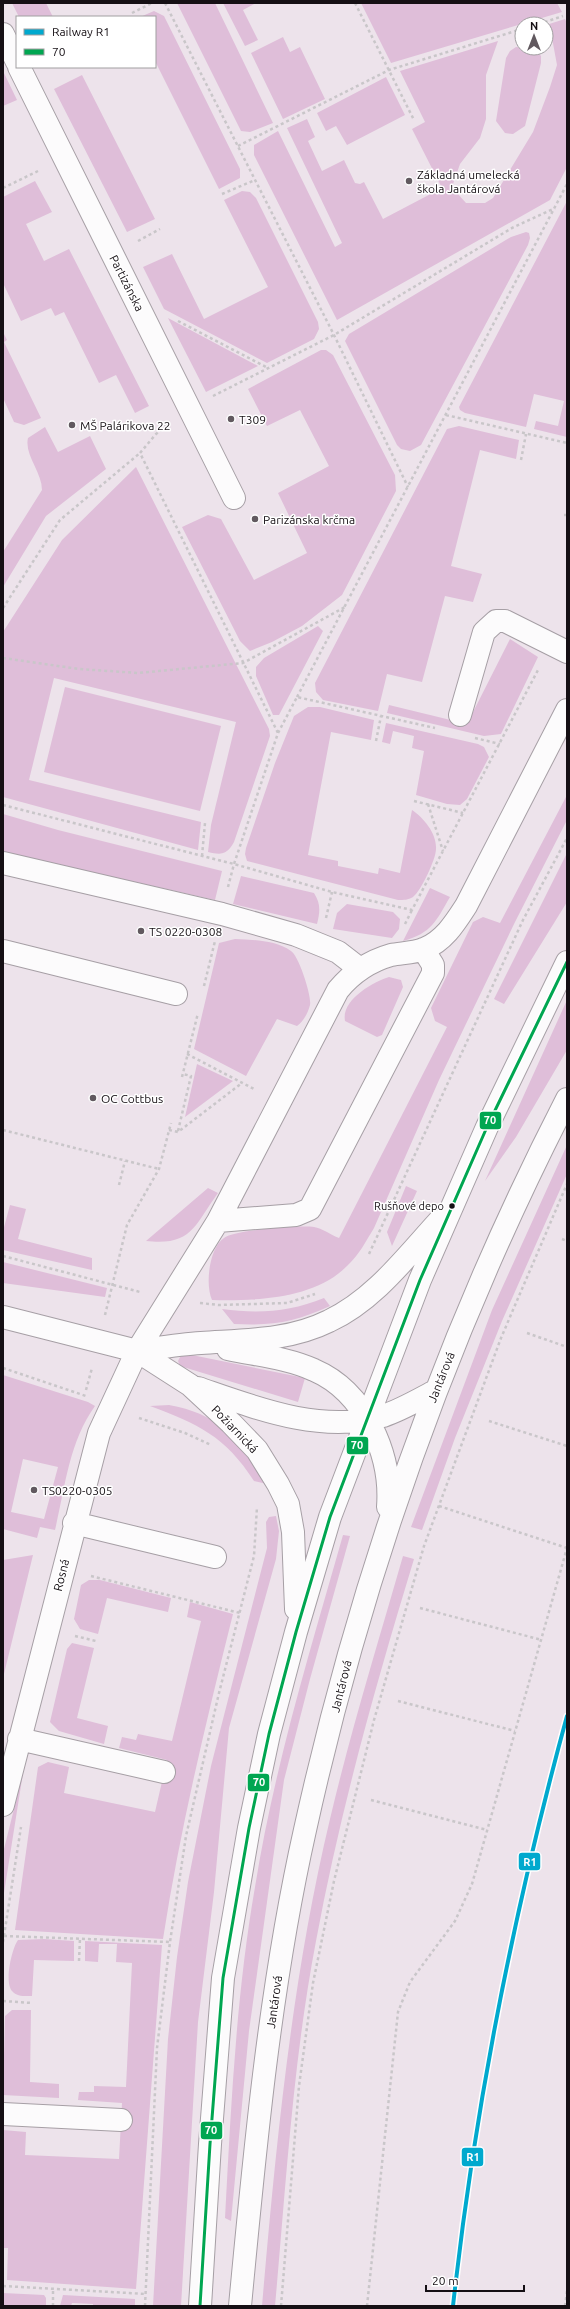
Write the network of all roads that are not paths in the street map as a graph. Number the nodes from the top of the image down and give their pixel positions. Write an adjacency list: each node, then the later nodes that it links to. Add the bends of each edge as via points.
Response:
1 (3, 34): 2 (street)
2 (16, 60)
3 (20, 68): 4 (street, Partizánska)
4 (234, 498)
5 (559, 648): 7 (street, via 504,621 496,621 489,625 484,632)
6 (567, 710): 9 (street, via 466,906 449,930)
7 (460, 715)
8 (3, 863): 12 (street, via 222,914 314,941 338,952)
9 (423, 949): 12 (street, Rosná, via 390,955); 16 (street, via 433,965 433,973 310,1209 296,1215)
10 (3, 951): 13 (street)
11 (567, 962): 15 (street, via 486,1127)
12 (360, 969): 16 (street, Rosná, via 338,990)
13 (176, 994)
14 (567, 1099): 21 (street, Jantárová, via 492,1252)
15 (450, 1209): 18 (street, Požiarnická, via 391,1274 356,1305 329,1322 286,1336); 22 (street)
16 (218, 1221): 19 (street, Rosná)
17 (3, 1317): 19 (street, Požiarnická)
18 (200, 1343): 19 (street, Požiarnická); 22 (street, Požiarnická, via 314,1370 334,1382 351,1398)
19 (137, 1351): 20 (street, Požiarnická); 23 (street, Rosná, via 99,1432)
20 (190, 1385): 22 (street, via 299,1418 338,1423); 26 (street, Požiarnická, via 257,1450 288,1504 294,1532)
21 (435, 1391): 22 (street, via 397,1411); 24 (street, Jantárová)
22 (366, 1420): 24 (street, Požiarnická, via 387,1470); 26 (street, via 330,1517)
23 (74, 1523): 25 (street); 27 (street, Rosná)
24 (385, 1534): 33 (street, Jantárová, via 350,1652 305,1830 276,1991 256,2140)
25 (215, 1558)
26 (296, 1632): 32 (street, via 250,1820 223,1978)
27 (19, 1739): 28 (street); 29 (street, Rosná)
28 (164, 1772)
29 (3, 1805)
30 (3, 2114): 31 (street)
31 (121, 2120)
32 (200, 2306)
33 (240, 2306)

